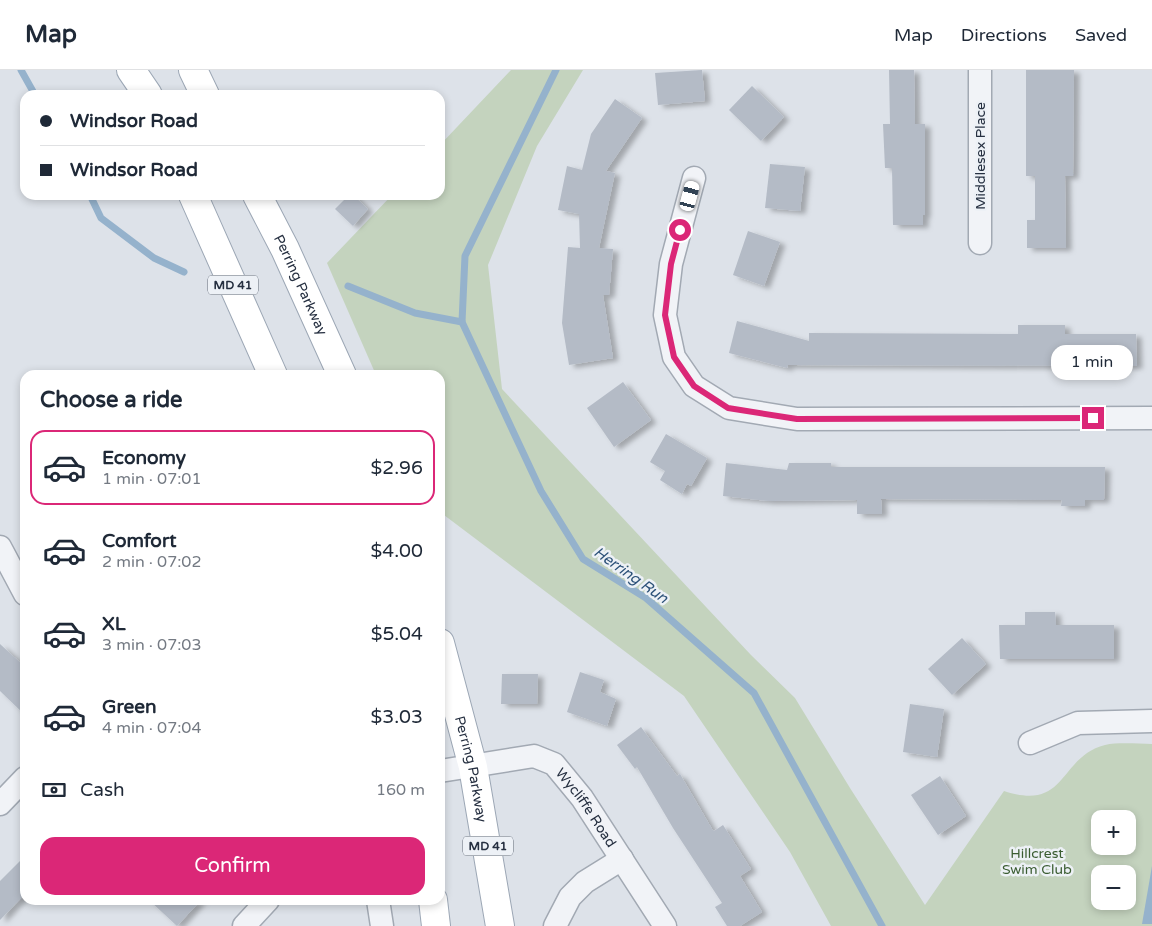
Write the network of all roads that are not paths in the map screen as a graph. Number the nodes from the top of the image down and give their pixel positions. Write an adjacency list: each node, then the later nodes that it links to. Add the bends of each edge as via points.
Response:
1 (131, 70): 6 (main road)
2 (137, 70): 7 (main road)
3 (193, 70): 8 (main road)
4 (214, 70): 9 (main road)
5 (980, 70): 14 (street, Middlesex Place)
6 (145, 90)
7 (146, 90)
8 (203, 90)
9 (222, 90)
10 (694, 178): 18 (street, via 671,264 665,315 674,357 694,386 728,408 797,419)
11 (195, 200): 16 (main road, MD 41)
12 (260, 200): 15 (main road, Perring Parkway)
13 (265, 200): 15 (main road)
14 (980, 243)
15 (285, 249): 17 (main road, Perring Parkway)
16 (271, 370)
17 (340, 370)
18 (1152, 418)
19 (0, 547): 20 (street)
20 (20, 585)
21 (445, 662): 24 (main road, Perring Parkway / MD 41)
22 (1152, 721): 23 (street, via 1078,723)
23 (1030, 743)
24 (473, 767): 25 (street, Wycliffe Road); 28 (street, Wycliffe Road, via 534,756 554,764 582,798); 35 (main road, Perring Parkway / MD 41)
25 (445, 770)
26 (20, 783): 27 (street)
27 (0, 804)
28 (622, 859): 36 (street, via 585,882 570,896); 37 (street, Wycliffe Road)
29 (263, 905): 32 (street)
30 (379, 905): 33 (street)
31 (434, 905): 34 (main road)
32 (244, 926)
33 (382, 926)
34 (436, 926)
35 (500, 926)
36 (555, 926)
37 (665, 926)

